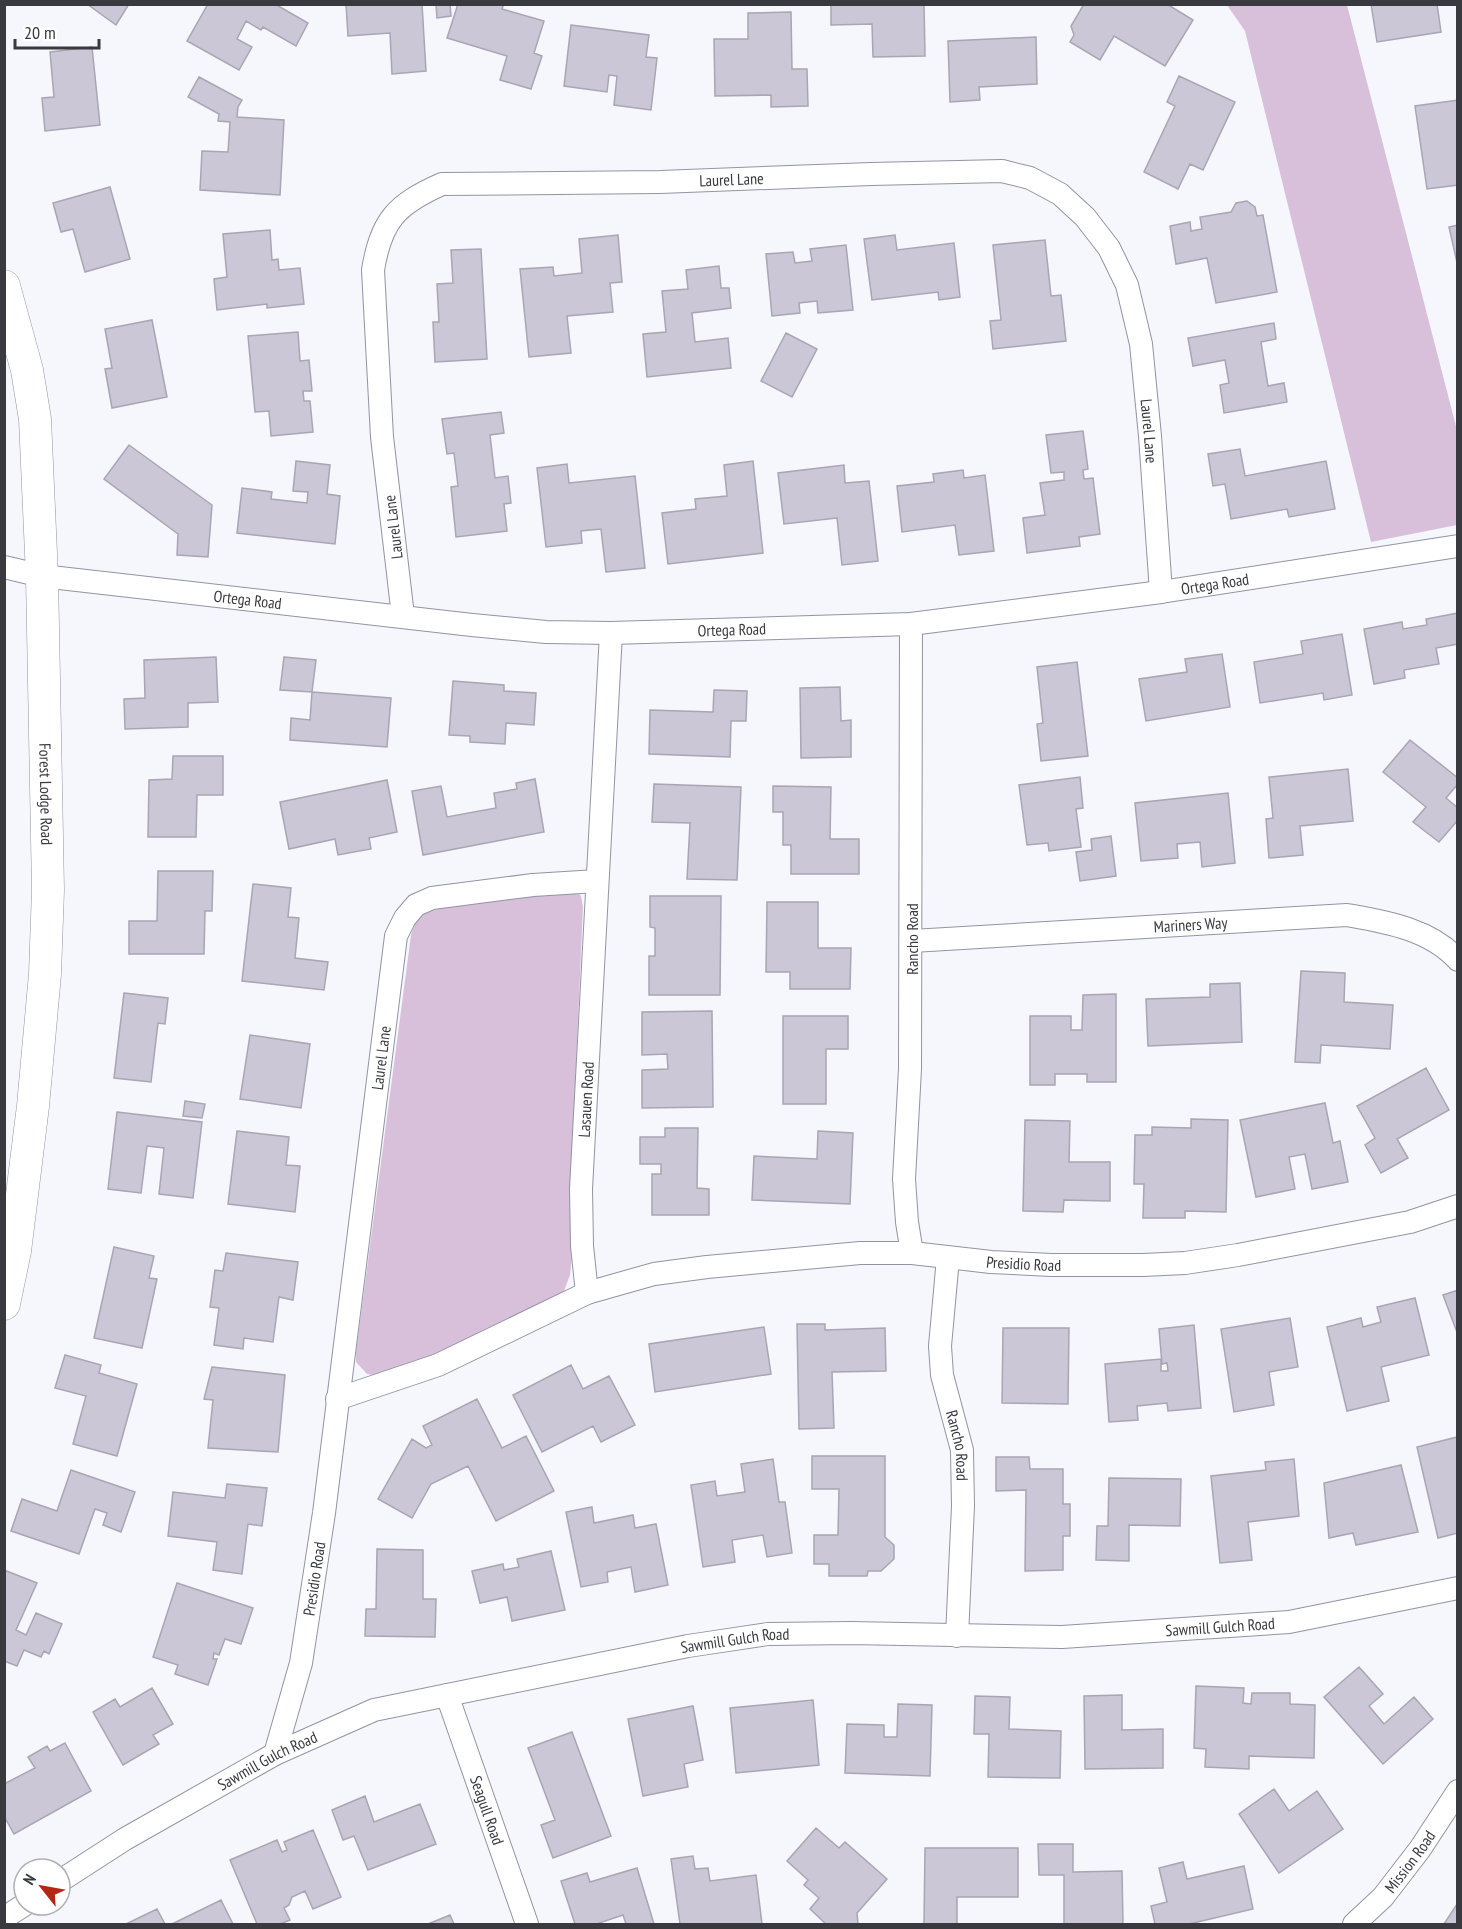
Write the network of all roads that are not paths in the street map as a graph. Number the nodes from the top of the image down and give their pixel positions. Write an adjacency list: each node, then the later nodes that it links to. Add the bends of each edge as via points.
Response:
1 (4, 285): 4 (street, Forest Lodge Road, via 27,370 35,419)
2 (1458, 546): 5 (street, Ortega Road)
3 (4, 567): 4 (street, Ortega Road)
4 (42, 576): 6 (street, Ortega Road); 13 (street, Forest Lodge Road, via 48,890 45,974 33,1106)
5 (1161, 592): 6 (street, Laurel Lane, via 1141,344 1127,285 1109,248 1085,217 1060,194 1030,178 1002,171 660,182 442,184 415,196 387,225 377,245 374,270 382,437); 7 (street, Ortega Road)
6 (403, 616): 8 (street, Ortega Road, via 546,632)
7 (911, 624): 8 (street, Ortega Road); 10 (street, Rancho Road)
8 (611, 633): 9 (street, Lasauen Road)
9 (597, 881): 16 (street, Lasauen Road, via 581,1189); 18 (street, Laurel Lane, via 432,898 416,905 396,936)
10 (912, 940): 11 (street, Mariners Way, via 1347,915 1412,930 1435,940); 14 (street, Rancho Road, via 904,1179)
11 (1458, 960)
12 (1458, 1206): 15 (street, Presidio Road, via 1388,1227 1185,1263 1051,1265)
13 (10, 1250): 17 (street, Forest Lodge Road)
14 (912, 1253): 15 (street, Presidio Road); 16 (street, Presidio Road, via 860,1253 707,1267 654,1274)
15 (948, 1258): 20 (street, Rancho Road, via 940,1346 942,1375 962,1450)
16 (587, 1293): 18 (street, via 438,1365)
17 (4, 1304)
18 (337, 1399): 22 (street, Presidio Road, via 301,1663)
19 (1458, 1588): 20 (street, Sawmill Gulch Road, via 1289,1622 1062,1637)
20 (957, 1636): 21 (street, Sawmill Gulch Road, via 768,1634 688,1646)
21 (447, 1695): 22 (street, Sawmill Gulch Road, via 374,1710); 25 (street, Seagull Road)
22 (274, 1754): 24 (street, Sawmill Gulch Road)
23 (1458, 1791): 26 (street, Mission Road, via 1383,1897)
24 (72, 1873)
25 (527, 1924)
26 (1354, 1924)

